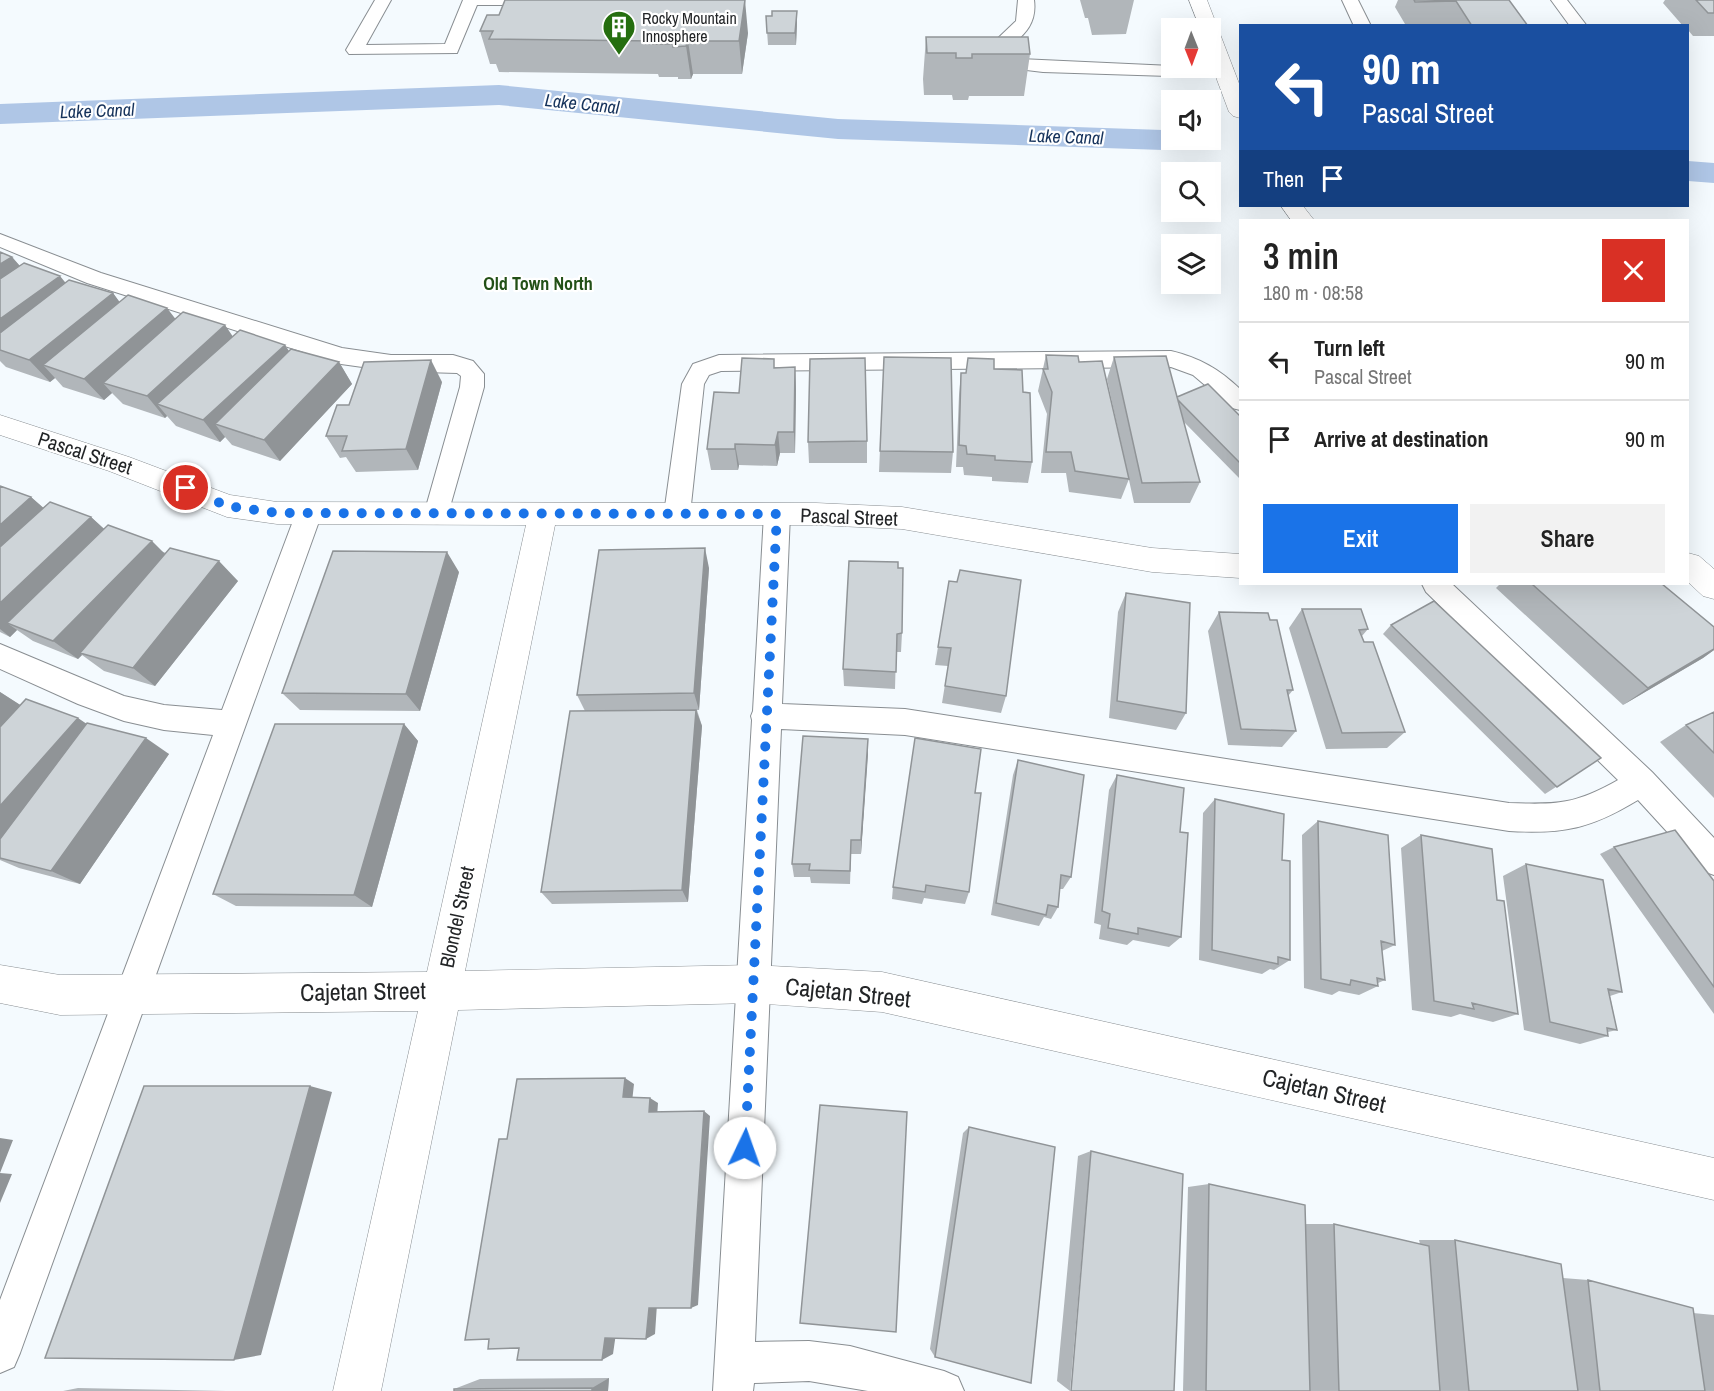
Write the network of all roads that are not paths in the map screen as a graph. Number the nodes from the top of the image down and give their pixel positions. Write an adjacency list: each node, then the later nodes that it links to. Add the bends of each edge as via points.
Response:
1 (383, 0): 2 (lane, via 355,50 451,49)
2 (471, 0)
3 (478, 0): 4 (lane)
4 (560, 0)
5 (1026, 0): 13 (lane, via 1029,13 1020,31 1001,45 1000,56 1017,64 1168,71)
6 (1198, 0): 9 (street)
7 (1350, 0): 10 (lane)
8 (1559, 0): 11 (lane)
9 (1205, 18)
10 (1362, 24)
11 (1577, 24)
12 (1221, 61): 13 (street)
13 (1224, 69): 14 (street)
14 (1239, 109)
15 (0, 240): 19 (lane, via 94,278 341,356 465,367 472,374 472,387)
16 (1239, 401): 21 (lane, via 1191,362 1171,359 719,363 701,370 693,384)
17 (0, 425): 18 (street, Pascal Street, via 119,464 227,506)
18 (309, 513): 19 (street, Pascal Street); 29 (lane)
19 (437, 514): 20 (street, Pascal Street)
20 (543, 514): 21 (street, Pascal Street); 34 (street, Blondel Street)
21 (677, 514): 22 (street, Pascal Street)
22 (777, 514): 23 (street, Pascal Street, via 902,518 1152,560); 28 (lane)
23 (1239, 566)
24 (1689, 566): 26 (street)
25 (1436, 585): 30 (lane)
26 (1714, 587)
27 (0, 656): 29 (lane, via 140,713)
28 (765, 716): 30 (lane, via 905,722 1509,817 1578,814); 33 (lane)
29 (232, 723): 35 (lane)
30 (1641, 782): 31 (lane)
31 (1714, 860)
32 (0, 984): 35 (street, Cajetan Street, via 60,995)
33 (753, 984): 34 (street, Cajetan Street); 36 (street, Cajetan Street, via 882,992); 38 (lane)
34 (442, 991): 35 (street, Cajetan Street); 39 (street, Blondel Street)
35 (132, 994): 37 (lane)
36 (1714, 1179)
37 (0, 1353)
38 (734, 1377): 40 (lane, via 809,1361 850,1366)
39 (357, 1391)
40 (944, 1391)

